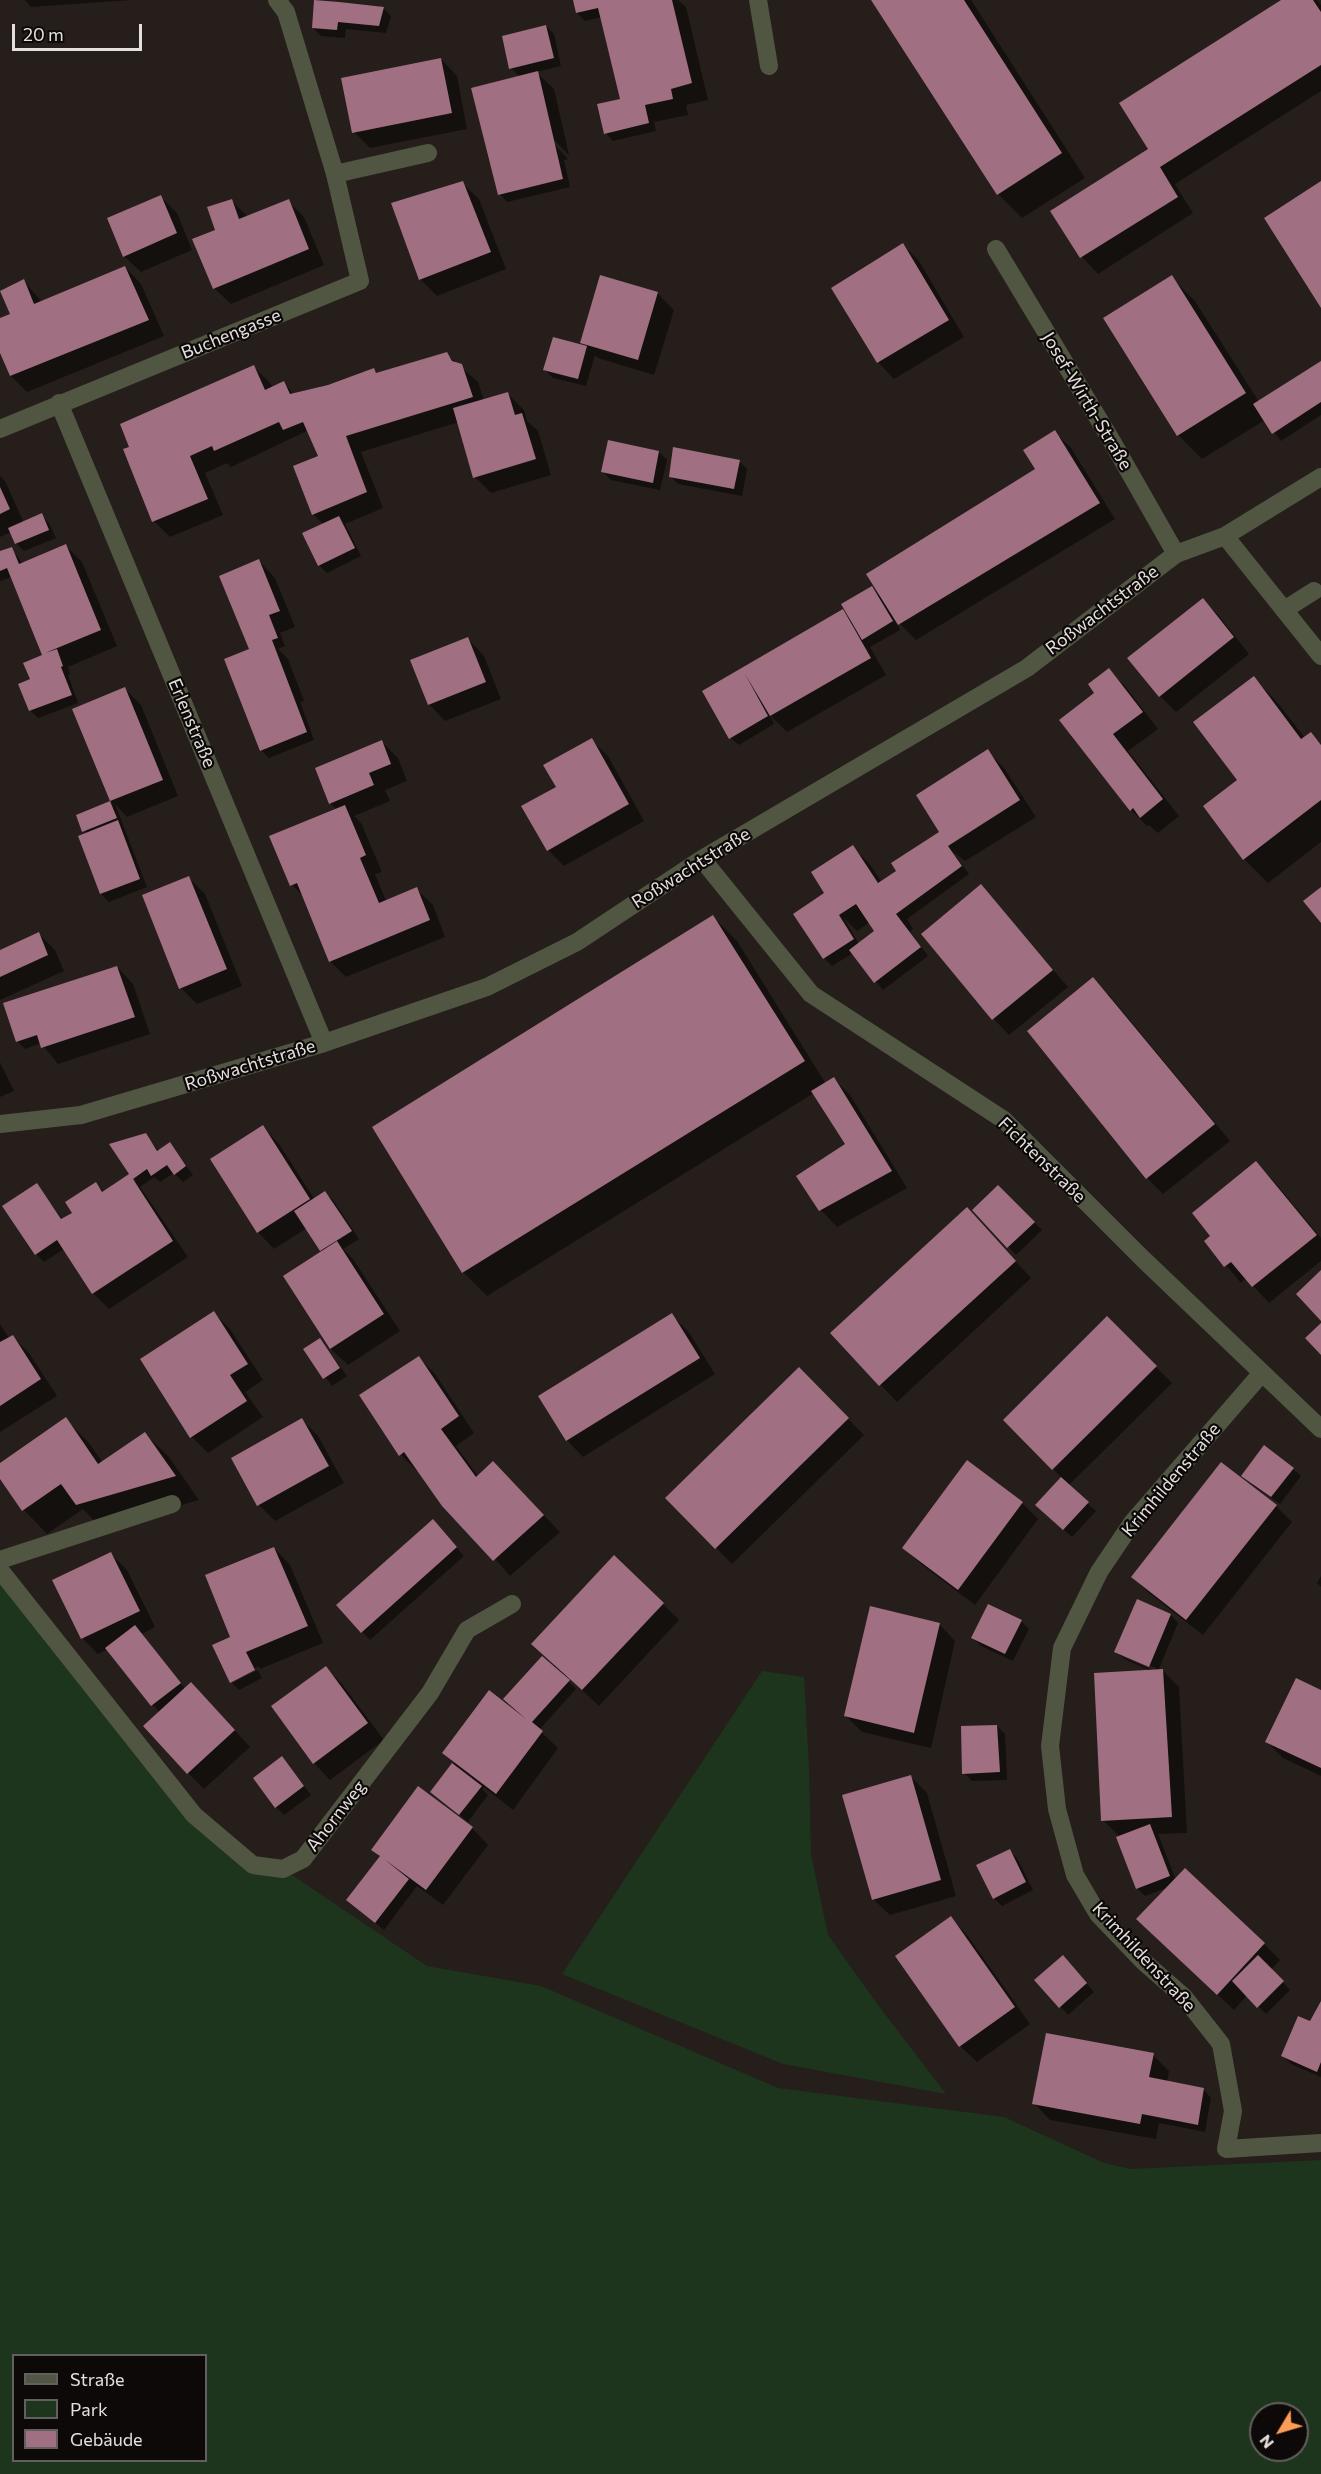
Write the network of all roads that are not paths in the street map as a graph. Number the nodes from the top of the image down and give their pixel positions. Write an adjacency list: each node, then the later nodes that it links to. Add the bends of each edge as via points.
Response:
1 (277, 0): 5 (street, Buchengasse, via 286,12)
2 (758, 0): 3 (street)
3 (770, 66)
4 (428, 153): 5 (street)
5 (335, 174): 7 (street, Buchengasse, via 360,281)
6 (996, 249): 11 (street, Josef-Wirth-Straße)
7 (59, 403): 8 (street, Buchengasse); 16 (street, Erlenstraße)
8 (0, 429)
9 (1321, 477): 10 (street, Roßwachtstraße)
10 (1225, 536): 11 (street, Roßwachtstraße); 13 (street)
11 (1176, 554): 15 (street, Roßwachtstraße, via 1027,668)
12 (1314, 591): 13 (street)
13 (1284, 610): 14 (street)
14 (1321, 656)
15 (702, 859): 16 (street, Roßwachtstraße, via 577,942 487,987); 18 (street, Fichtenstraße, via 811,994 1004,1120)
16 (324, 1043): 17 (street, Roßwachtstraße, via 81,1115)
17 (0, 1124)
18 (1261, 1374): 19 (street, Fichtenstraße); 24 (street, Krimhildenstraße, via 1132,1523 1099,1572 1062,1648 1050,1746 1057,1809 1074,1875 1098,1914 1185,1997 1221,2044 1233,2111 1226,2149)
19 (1321, 1429)
20 (172, 1504): 21 (street)
21 (0, 1560)
22 (0, 1570): 23 (street, Ahornweg, via 194,1815 253,1865 283,1869 303,1859 430,1693 467,1630)
23 (512, 1604)
24 (1321, 2143)

